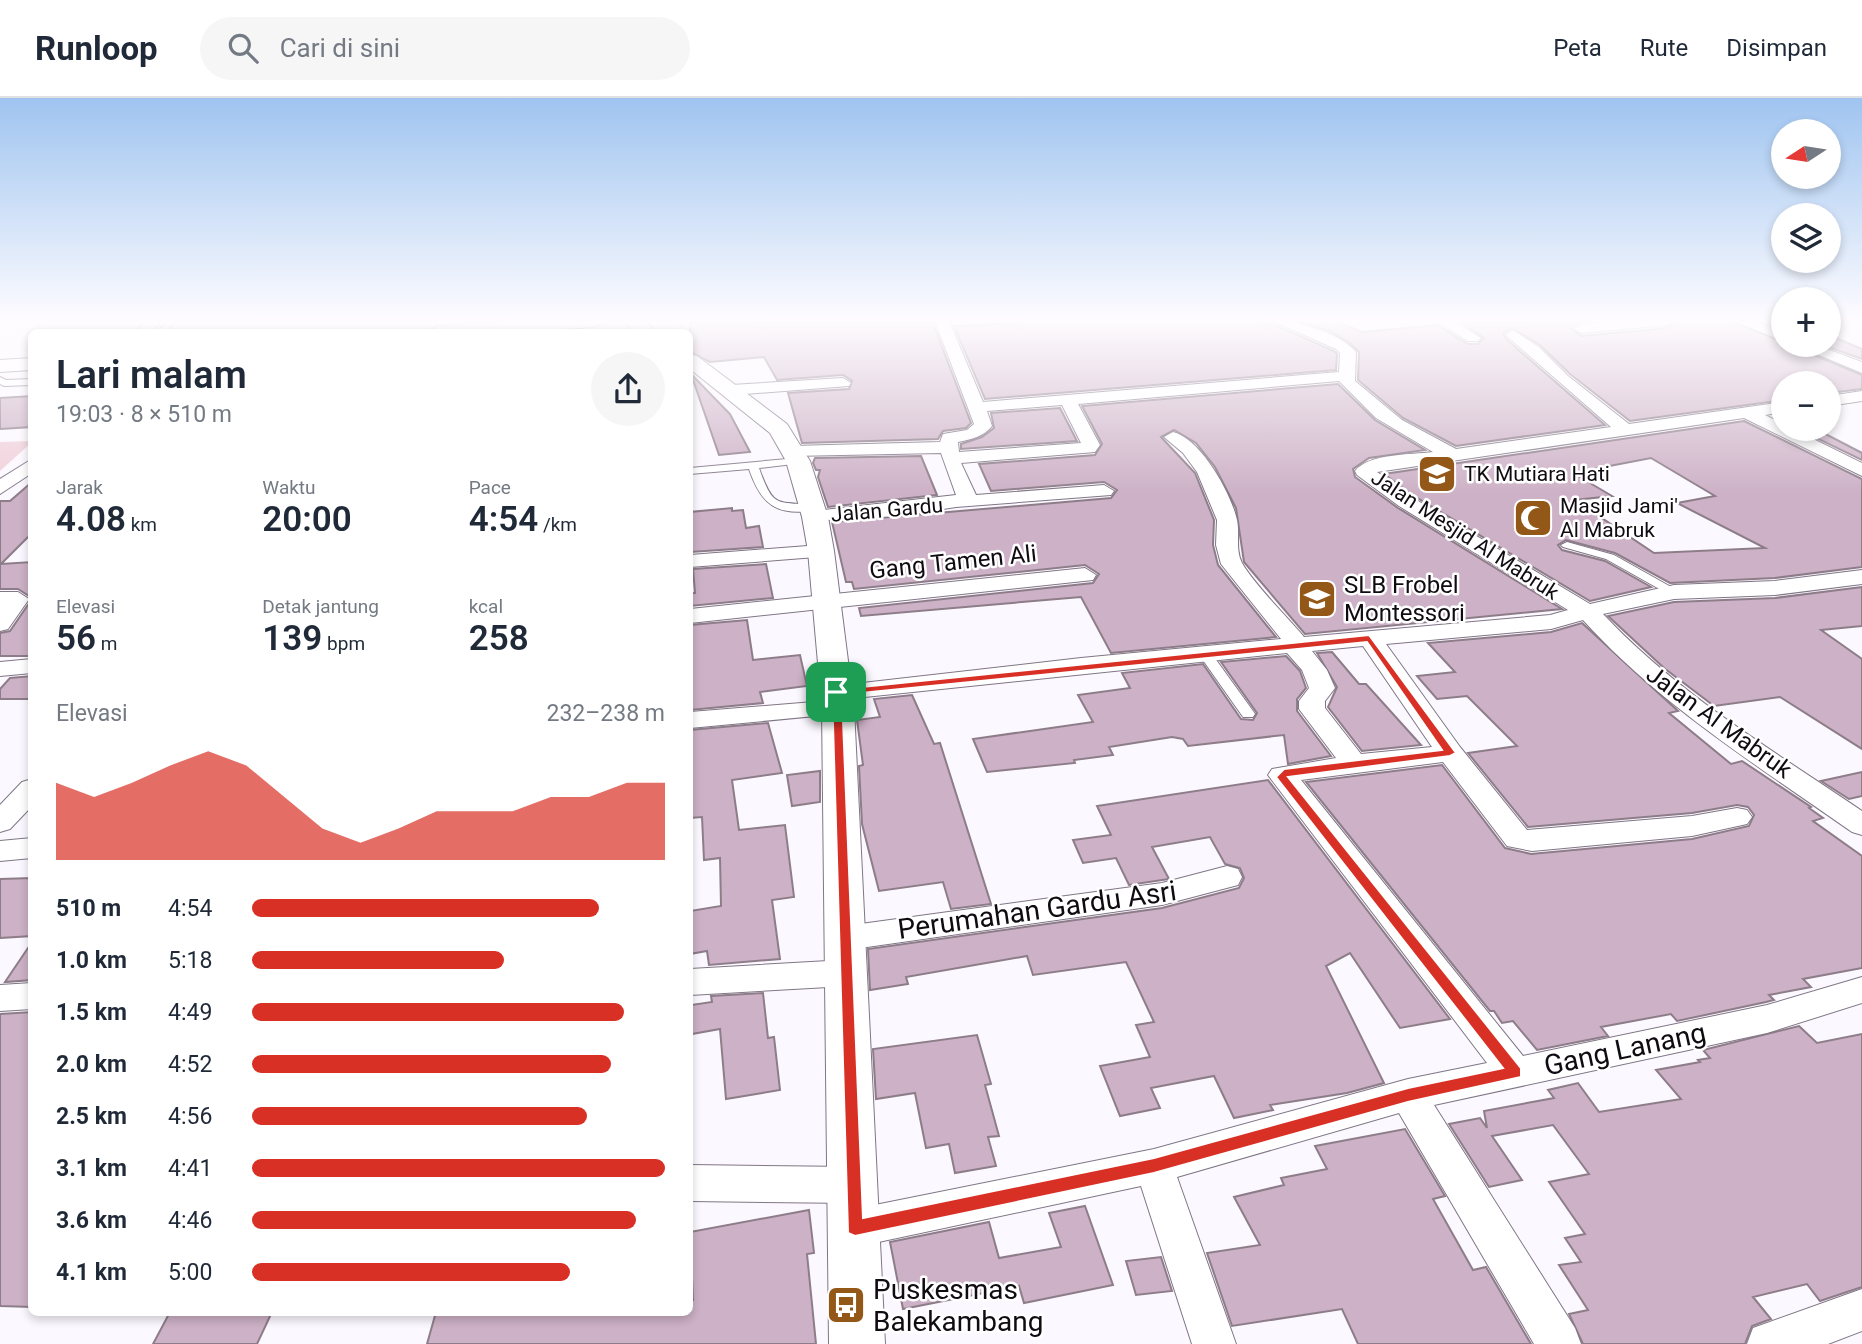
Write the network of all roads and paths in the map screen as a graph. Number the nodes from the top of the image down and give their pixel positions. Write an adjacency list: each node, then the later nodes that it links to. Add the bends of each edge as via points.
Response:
1 (3, 379): 8 (lane, via 4,383)
2 (712, 379): 20 (street, Jalan Gardu, via 779,429)
3 (784, 379): 9 (street)
4 (966, 379): 13 (street)
5 (1309, 379): 11 (street)
6 (1347, 379): 19 (street, via 1366,401)
7 (1562, 379): 16 (street)
8 (28, 382)
9 (843, 383)
10 (1861, 397): 12 (street)
11 (1068, 400): 13 (street); 18 (street, via 1089,449)
12 (1841, 400)
13 (979, 407): 18 (street, via 983,426 972,434 949,438)
14 (1771, 409): 15 (street)
15 (1746, 412): 16 (street); 23 (street)
16 (1626, 430): 19 (street)
17 (1173, 437): 40 (street, via 1206,471 1227,520 1232,564)
18 (949, 453): 20 (street); 27 (street, Jalan Gardu, via 966,495)
19 (1452, 454): 36 (street, Jalan Mesjid Al Mabruk, via 1364,471 1417,509)
20 (795, 456): 21 (lane); 28 (street, Jalan Gardu)
21 (753, 465): 24 (lane); 28 (lane, via 769,503)
22 (28, 467): 25 (street)
23 (1862, 470)
24 (693, 471)
25 (0, 488)
26 (1104, 491): 27 (street, Jalan Gardu)
27 (959, 502): 28 (street, Jalan Gardu)
28 (816, 525): 30 (street); 35 (street, Jalan Gardu)
29 (1567, 545): 33 (lane, via 1611,557)
30 (693, 560)
31 (1084, 575): 35 (street, Gang Tamen Ali)
32 (1862, 576): 33 (street, Jalan Mesjid Al Mabruk, via 1787,587)
33 (1674, 592): 36 (street, Jalan Mesjid Al Mabruk, via 1629,600)
34 (0, 599): 38 (street, via 19,599)
35 (828, 601): 37 (street, Gang Tamen Ali); 44 (street, Jalan Gardu)
36 (1590, 614): 39 (street, Jalan Mesjid Al Mabruk, via 1551,622); 52 (street, Jalan Al Mabruk, via 1672,693)
37 (693, 615)
38 (0, 624)
39 (1369, 638): 40 (street, Jalan Mesjid Al Mabruk); 47 (street)
40 (1295, 644): 41 (street, Jalan Mesjid Al Mabruk); 48 (street, via 1321,683 1312,709)
41 (1204, 653): 44 (street, Jalan Mesjid Al Mabruk); 45 (lane)
42 (28, 666): 43 (street)
43 (0, 669)
44 (837, 700): 46 (street, Jalan Mesjid Al Mabruk); 56 (street, Jalan Gardu)
45 (1248, 714)
46 (693, 720)
47 (1450, 753): 48 (street); 50 (street, via 1518,839 1525,841 1692,826)
48 (1354, 763): 61 (street, via 1284,773 1282,777)
49 (19, 792): 51 (street)
50 (1737, 817)
51 (0, 822)
52 (1860, 822)
53 (28, 848): 54 (street)
54 (0, 851)
55 (1227, 877): 56 (street, Perumahan Gardu Asri, via 1162,894)
56 (846, 955): 57 (street, Perumahan Gardu Asri); 65 (street, Jalan Gardu)
57 (693, 981)
58 (1862, 990): 61 (street, Gang Lanang, via 1767,1019)
59 (28, 996): 60 (street)
60 (0, 998)
61 (1515, 1072): 62 (street, Gang Lanang)
62 (1408, 1095): 63 (street, Gang Lanang); 70 (street)
63 (1154, 1166): 66 (street, Gang Lanang); 69 (street)
64 (693, 1182): 65 (street)
65 (854, 1185): 66 (street, Jalan Gardu)
66 (855, 1227): 68 (street, Jalan Gardu)
67 (1862, 1310): 71 (street)
68 (857, 1344)
69 (1214, 1344)
70 (1559, 1344)
71 (1769, 1344)

